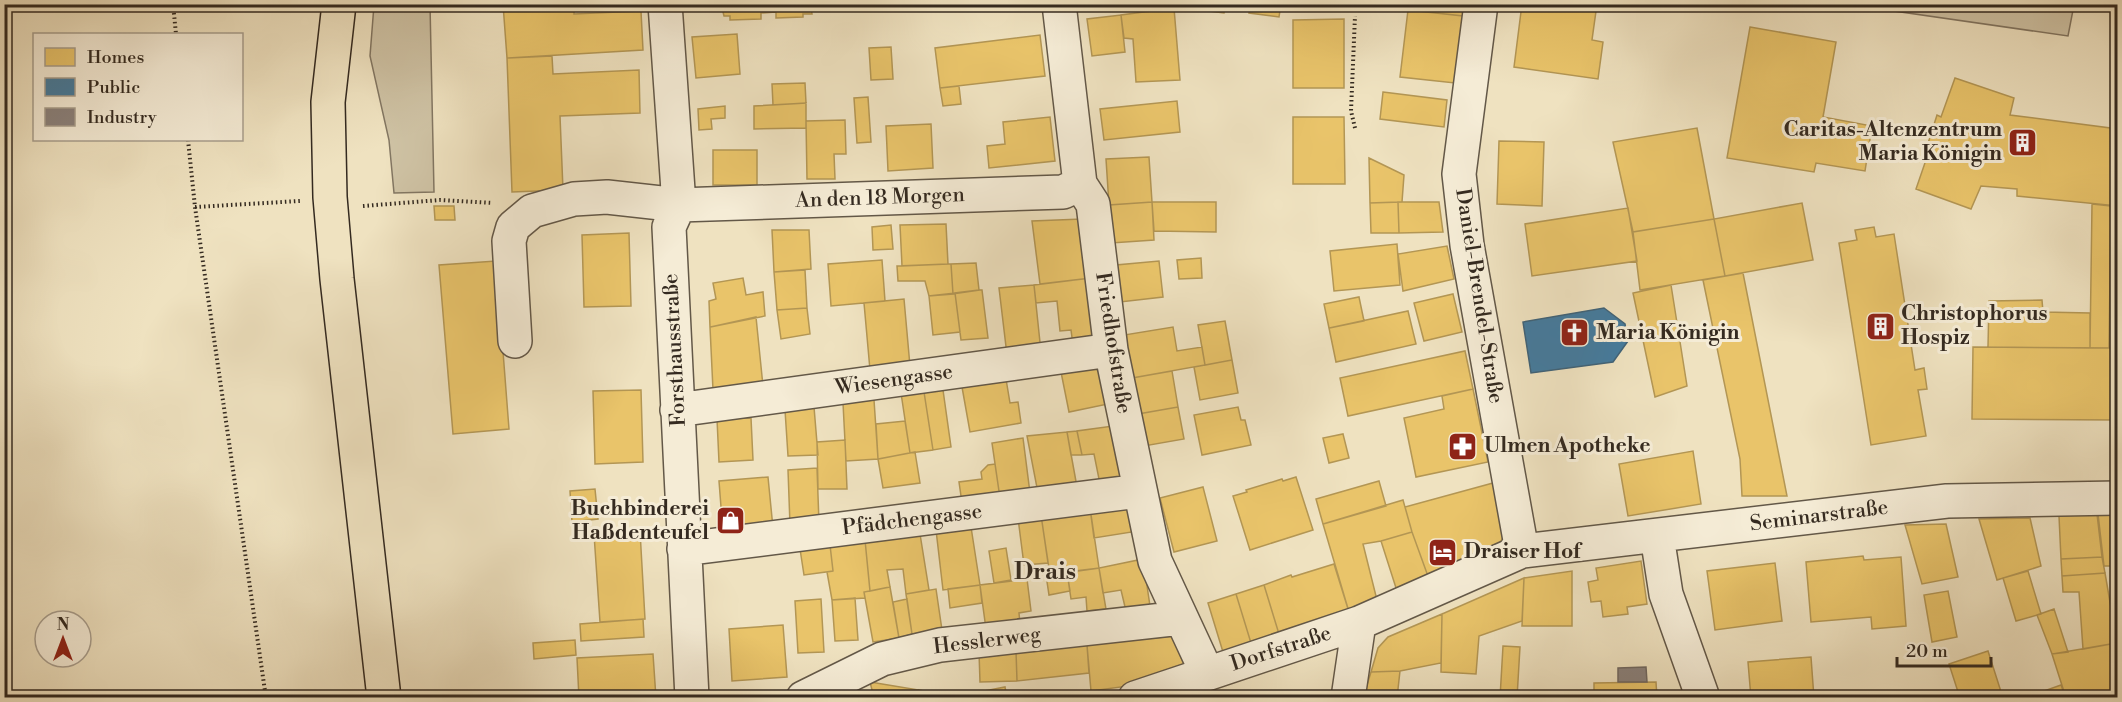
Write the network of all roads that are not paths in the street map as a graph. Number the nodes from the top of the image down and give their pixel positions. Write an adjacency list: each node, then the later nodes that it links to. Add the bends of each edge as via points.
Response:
1 (339, 4): 18 (main road, via 328,102 331,208)
2 (665, 4): 6 (street, Forsthausstraße)
3 (1059, 4): 5 (street, Friedhofstraße)
4 (1481, 4): 14 (street, Daniel-Brendel-Straße, via 1459,174 1467,245)
5 (1080, 184): 6 (street, An den 18 Morgen, via 1063,192); 8 (street, Friedhofstraße, via 1093,204)
6 (679, 205): 7 (street, An den 18 Morgen, via 607,197 574,200 532,211 513,227 509,241); 9 (street, Forsthausstraße, via 669,227)
7 (515, 341)
8 (1111, 350): 9 (street, Wiesengasse); 10 (street, Friedhofstraße)
9 (677, 410): 13 (street, Forsthausstraße)
10 (1139, 491): 13 (street, Pfädchengasse); 15 (street, Friedhofstraße, via 1155,561)
11 (2118, 498): 12 (street, Seminarstraße, via 1947,501)
12 (1657, 536): 14 (street, Seminarstraße); 23 (street, via 1666,594)
13 (684, 549): 19 (street, Forsthausstraße)
14 (1522, 551): 16 (street, Dorfstraße)
15 (1181, 618): 17 (street, Friedhofstraße); 20 (street, Hesslerweg, via 940,645 882,658)
16 (1359, 623): 17 (street, Dorfstraße); 22 (street)
17 (1207, 673): 21 (street, Dorfstraße)
18 (384, 698)
19 (692, 698)
20 (803, 698)
21 (1135, 698)
22 (1348, 698)
23 (1703, 698)

